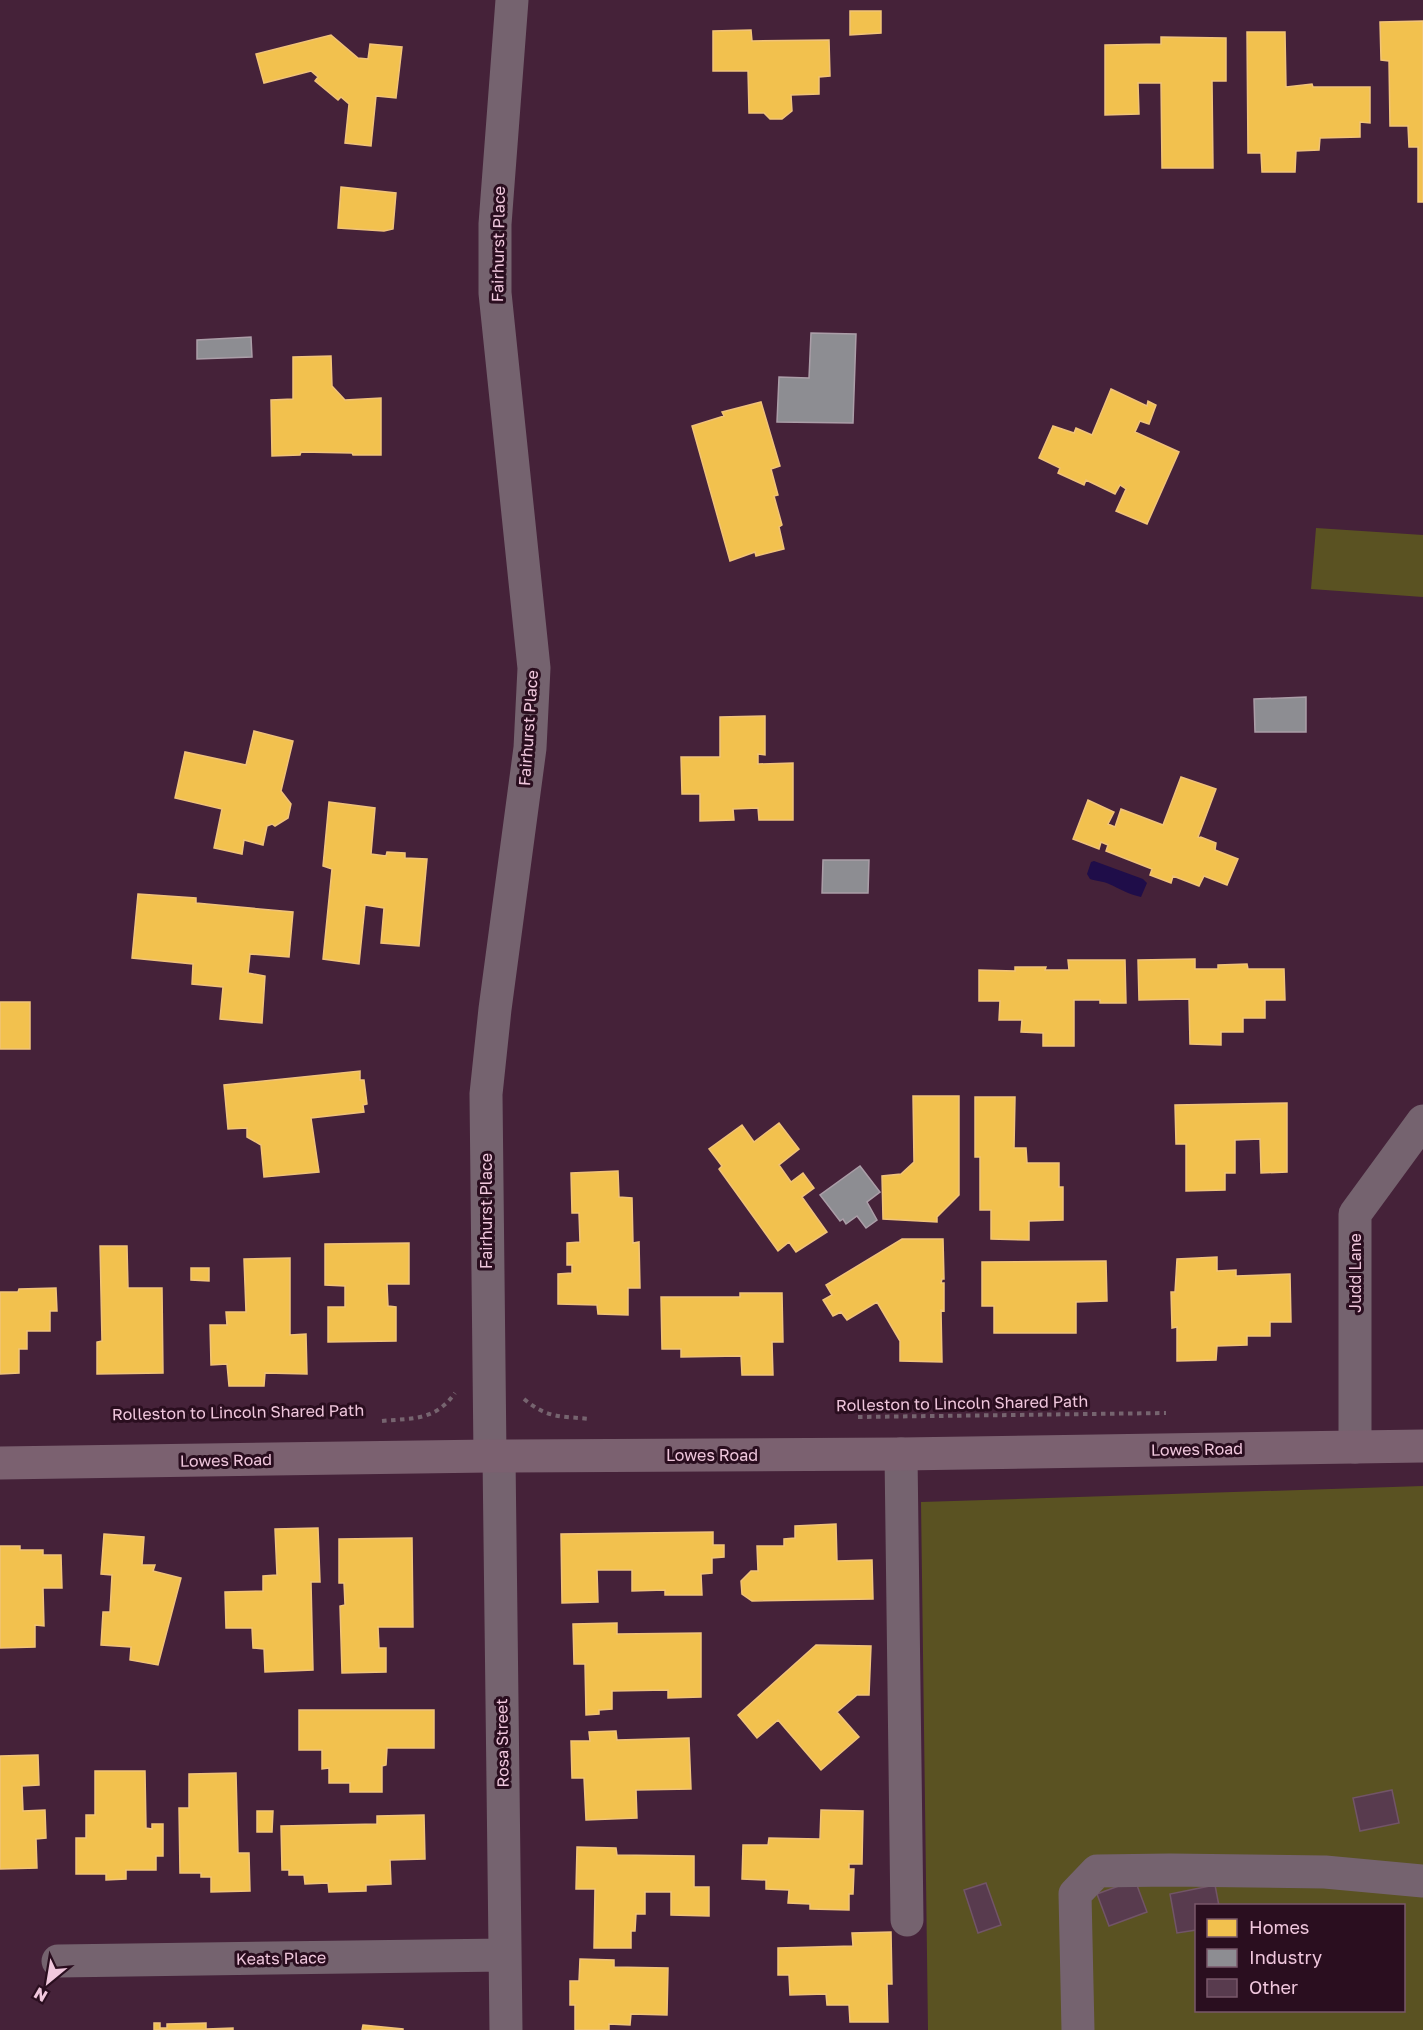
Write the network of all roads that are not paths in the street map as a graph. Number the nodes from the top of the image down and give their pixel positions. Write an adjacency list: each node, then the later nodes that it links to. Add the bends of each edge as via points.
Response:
1 (512, 0): 6 (street, Fairhurst Place, via 495,224 495,293 534,668 530,748 486,1094)
2 (1423, 1121): 4 (street, Judd Lane, via 1355,1214)
3 (1423, 1446): 4 (main road, Lowes Road)
4 (1355, 1447): 5 (main road, Lowes Road)
5 (901, 1454): 6 (main road, Lowes Road); 9 (street)
6 (494, 1456): 7 (main road, Lowes Road); 10 (street, Rosa Street)
7 (0, 1463)
8 (1423, 1881): 13 (street, via 1325,1872 1097,1871 1075,1894)
9 (907, 1920)
10 (505, 1955): 11 (street, Keats Place); 12 (street, Rosa Street)
11 (58, 1961)
12 (506, 2030)
13 (1078, 2030)

